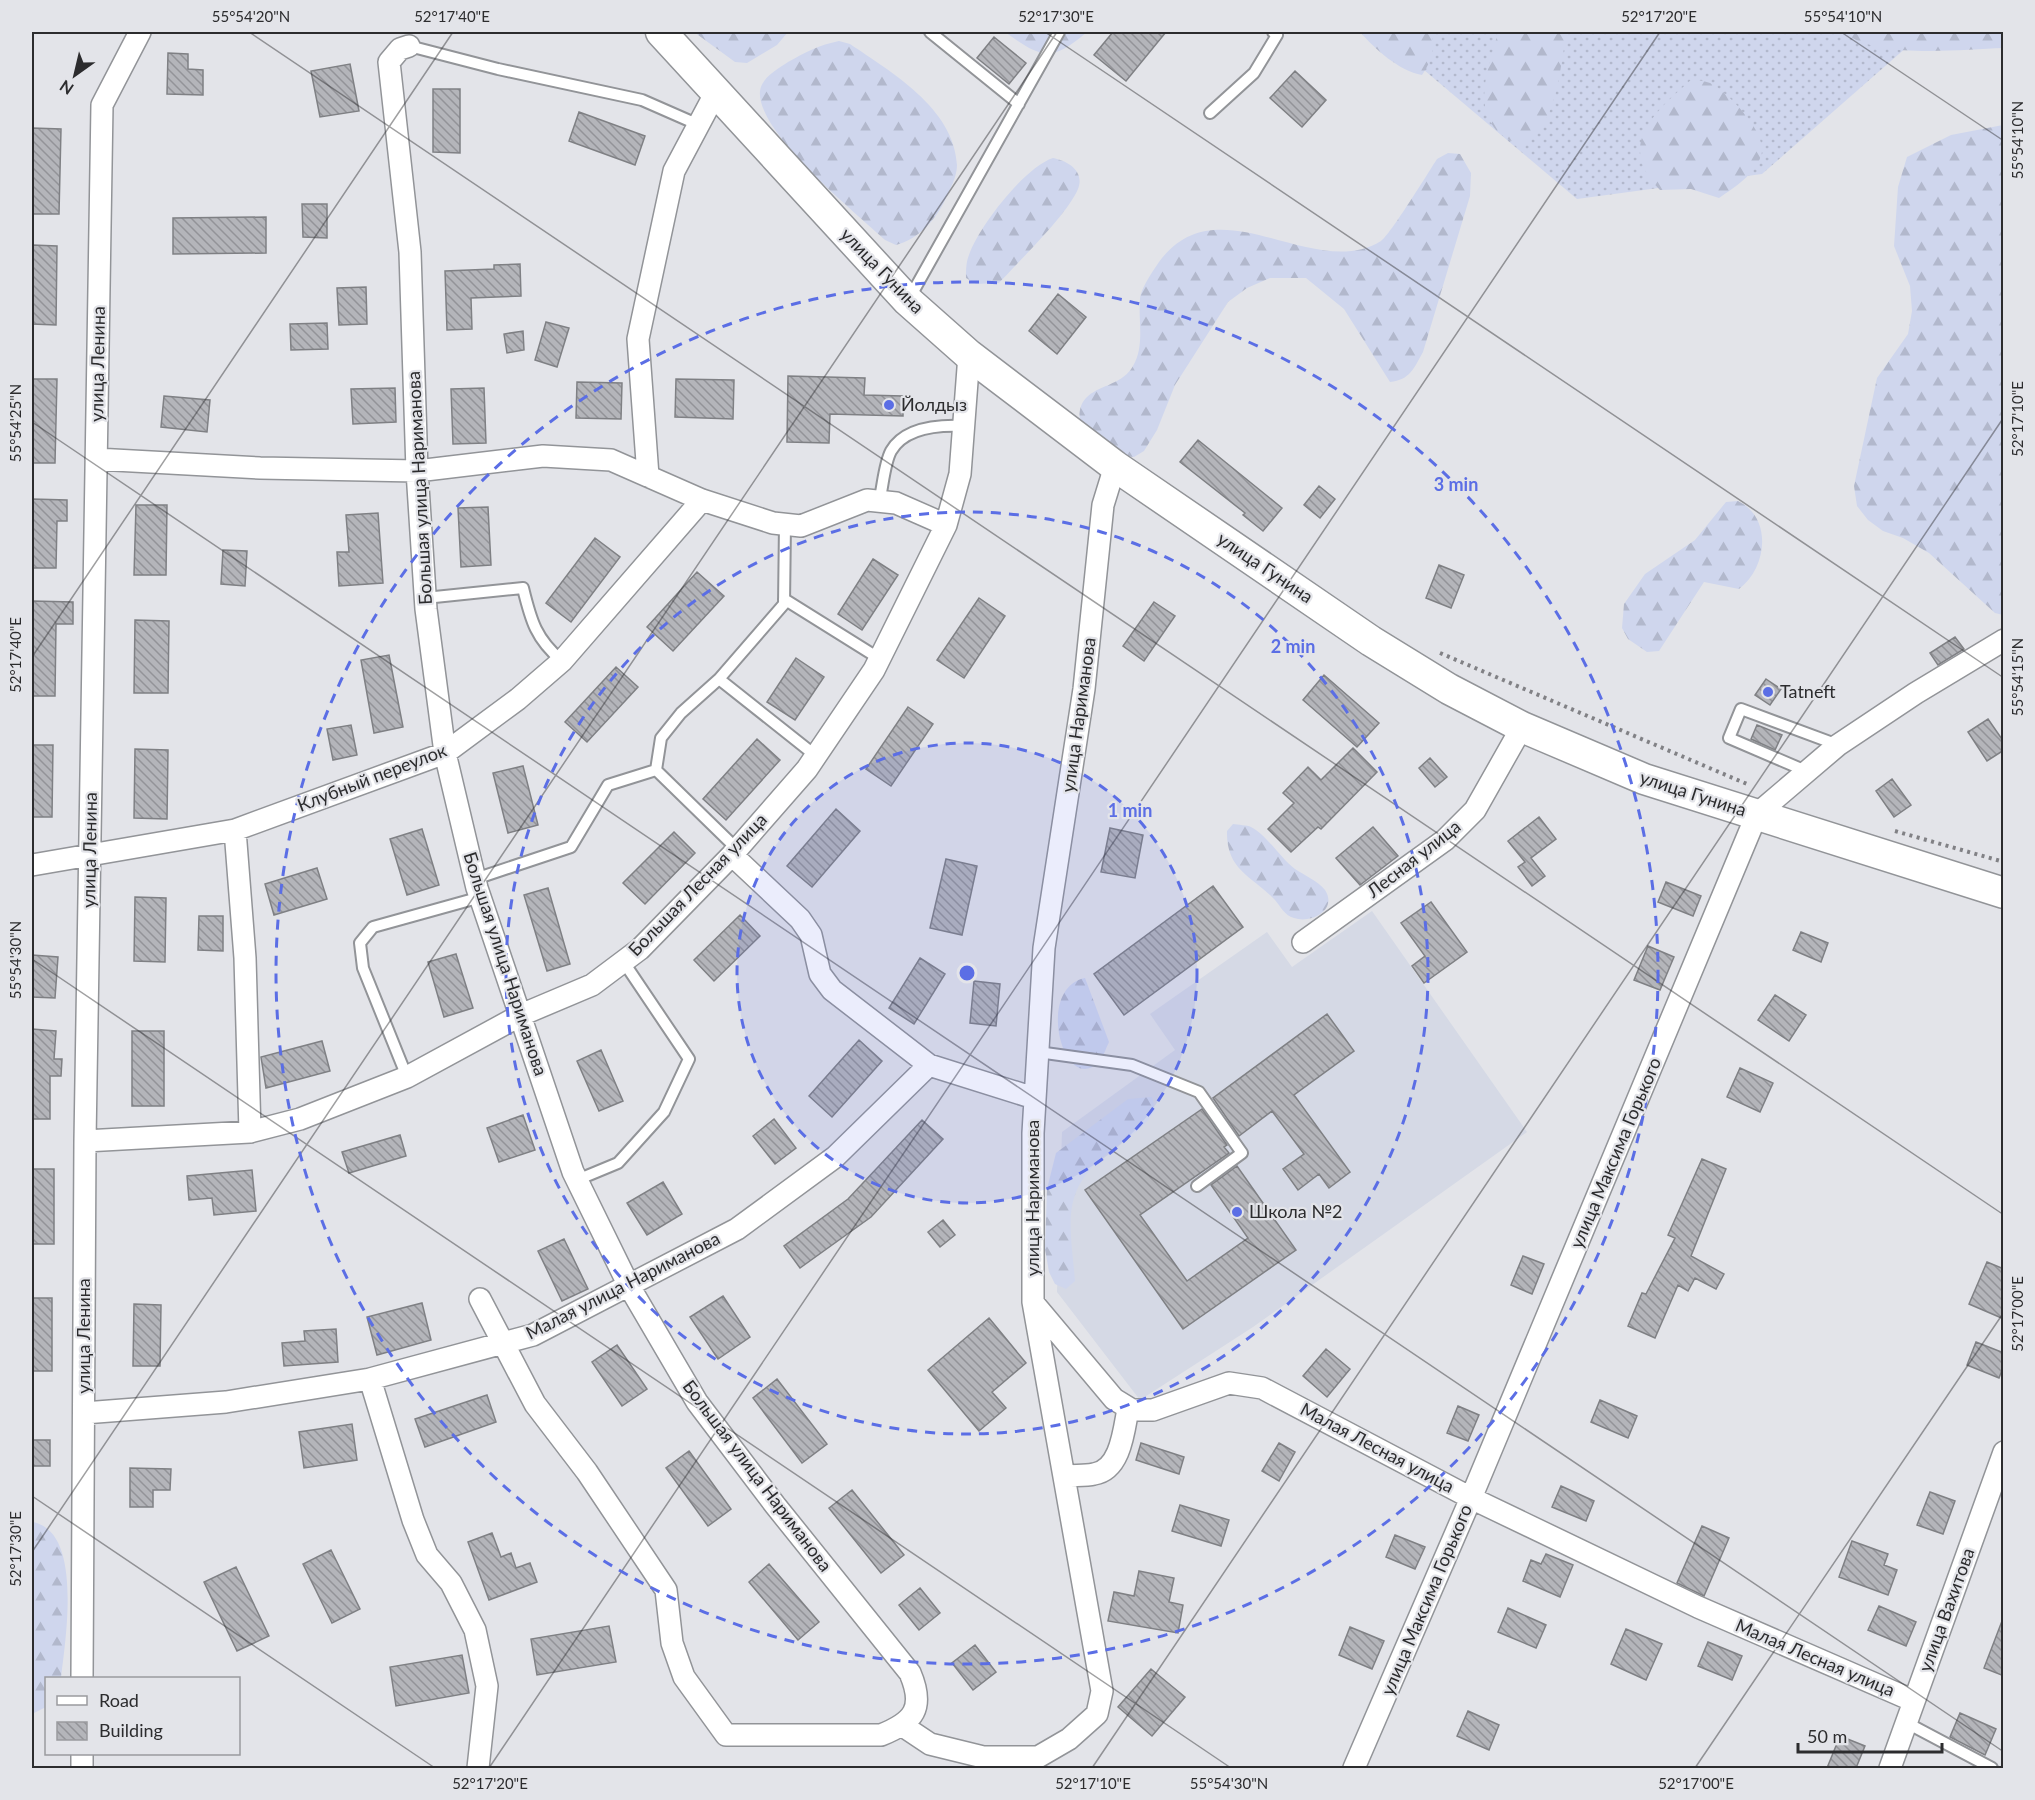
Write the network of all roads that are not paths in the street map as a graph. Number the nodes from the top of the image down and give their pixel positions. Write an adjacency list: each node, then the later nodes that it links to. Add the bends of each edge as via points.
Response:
1 (140, 32): 14 (street, улица Ленина, via 102,105)
2 (661, 32): 7 (main road, улица Гунина)
3 (930, 32): 8 (lane)
4 (1059, 32): 8 (lane)
5 (1273, 32): 9 (lane, via 1277,35 1254,73)
6 (409, 46): 10 (lane, via 642,100); 16 (street, Большая улица Нариманова, via 400,49 389,62 410,252)
7 (716, 92): 10 (street); 11 (main road, улица Гунина)
8 (1019, 104): 11 (lane)
9 (1210, 113)
10 (699, 125): 17 (street, via 674,171 638,339)
11 (908, 301): 12 (main road, улица Гунина)
12 (969, 355): 13 (street, Большая Лесная улица); 15 (main road, улица Гунина)
13 (963, 426): 19 (lane, via 938,425 910,435 891,451); 21 (street, Большая Лесная улица, via 960,474)
14 (96, 459): 16 (street); 37 (street, улица Ленина)
15 (1115, 466): 28 (main road, улица Гунина, via 1371,641 1449,689); 44 (street, улица Нариманова, via 1103,505 1084,688 1044,948)
16 (417, 471): 17 (street, via 543,456 610,459); 22 (street, Большая улица Нариманова)
17 (648, 476): 18 (street)
18 (702, 500): 20 (street); 26 (street, Клубный переулок)
19 (879, 502): 20 (street, via 867,500 801,525); 21 (street, via 896,503)
20 (785, 524): 23 (lane)
21 (946, 525): 25 (street, Большая Лесная улица)
22 (425, 598): 26 (lane, via 523,588 544,645); 30 (street, Большая улица Нариманова)
23 (784, 599): 25 (lane); 27 (lane, via 784,604)
24 (2004, 640): 29 (street, улица Максима Горького)
25 (880, 659): 31 (street, Большая Лесная улица)
26 (562, 661): 30 (street, Клубный переулок)
27 (719, 680): 31 (lane); 32 (lane, via 681,713 661,738)
28 (1522, 727): 34 (main road, улица Гунина, via 1644,779); 41 (street, Лесная улица, via 1475,810 1445,840)
29 (1838, 745): 33 (street, улица Максима Горького); 33 (lane, via 1741,708 1729,738)
30 (445, 753): 35 (street, Клубный переулок); 39 (street, Большая улица Нариманова)
31 (816, 756): 36 (street, Большая Лесная улица)
32 (656, 770): 36 (lane); 39 (lane, via 608,785 571,847)
33 (1806, 771): 34 (street, улица Максима Горького)
34 (1767, 806): 40 (main road, улица Гунина); 61 (street, улица Максима Горького)
35 (235, 830): 37 (street, Клубный переулок); 48 (street, via 245,958)
36 (735, 852): 42 (street, Большая Лесная улица); 45 (street, via 800,919 811,935 820,974 832,990)
37 (90, 856): 38 (street, Клубный переулок); 49 (street, улица Ленина)
38 (32, 865)
39 (478, 888): 43 (street, Большая улица Нариманова); 46 (lane, via 373,927 360,943 363,968)
40 (2004, 893)
41 (1303, 942)
42 (623, 962): 43 (street, Большая Лесная улица, via 592,985); 50 (lane, via 689,1059 664,1112 618,1163)
43 (521, 1016): 46 (street, Большая Лесная улица); 50 (street, Большая улица Нариманова)
44 (1038, 1052): 47 (street, улица Нариманова); 51 (lane, via 1132,1065 1199,1092 1242,1153)
45 (929, 1065): 47 (street); 52 (street, Малая улица Нариманова, via 835,1157 755,1216)
46 (407, 1077): 48 (street, Большая Лесная улица, via 300,1119)
47 (1034, 1098): 54 (street, улица Нариманова)
48 (250, 1132): 49 (street, Большая Лесная улица)
49 (85, 1141): 58 (street, улица Ленина)
50 (577, 1180): 52 (street, Большая улица Нариманова)
51 (1197, 1186)
52 (629, 1286): 55 (street, Малая улица Нариманова, via 533,1335); 64 (street, Большая улица Нариманова, via 698,1402 910,1673 918,1693)
53 (480, 1299): 55 (street)
54 (1033, 1302): 57 (street, via 1114,1399); 60 (street, улица Нариманова)
55 (502, 1342): 56 (street, Малая улица Нариманова); 64 (street, via 535,1404 587,1472 666,1590 672,1643 684,1677 726,1735 880,1735)
56 (370, 1379): 58 (street, Малая улица Нариманова, via 226,1402); 66 (street, via 427,1555 451,1583 475,1630 487,1686)
57 (1128, 1409): 60 (street, via 1117,1455 1104,1470); 61 (street, Малая Лесная улица, via 1153,1410 1229,1383 1262,1388)
58 (84, 1413): 62 (street, улица Ленина)
59 (2004, 1452): 63 (street, улица Вахитова)
60 (1065, 1476): 64 (street, улица Нариманова, via 1102,1691 1097,1714 1069,1740 1038,1757 983,1757 930,1744)
61 (1471, 1498): 63 (street, Малая Лесная улица, via 1698,1607); 67 (street, улица Максима Горького)
62 (82, 1677)
63 (1914, 1701): 65 (street, улица Вахитова)
64 (908, 1720)
65 (1907, 1723): 68 (street, улица Вахитова); 69 (lane)
66 (478, 1768)
67 (1354, 1768)
68 (1890, 1768)
69 (1992, 1768)

